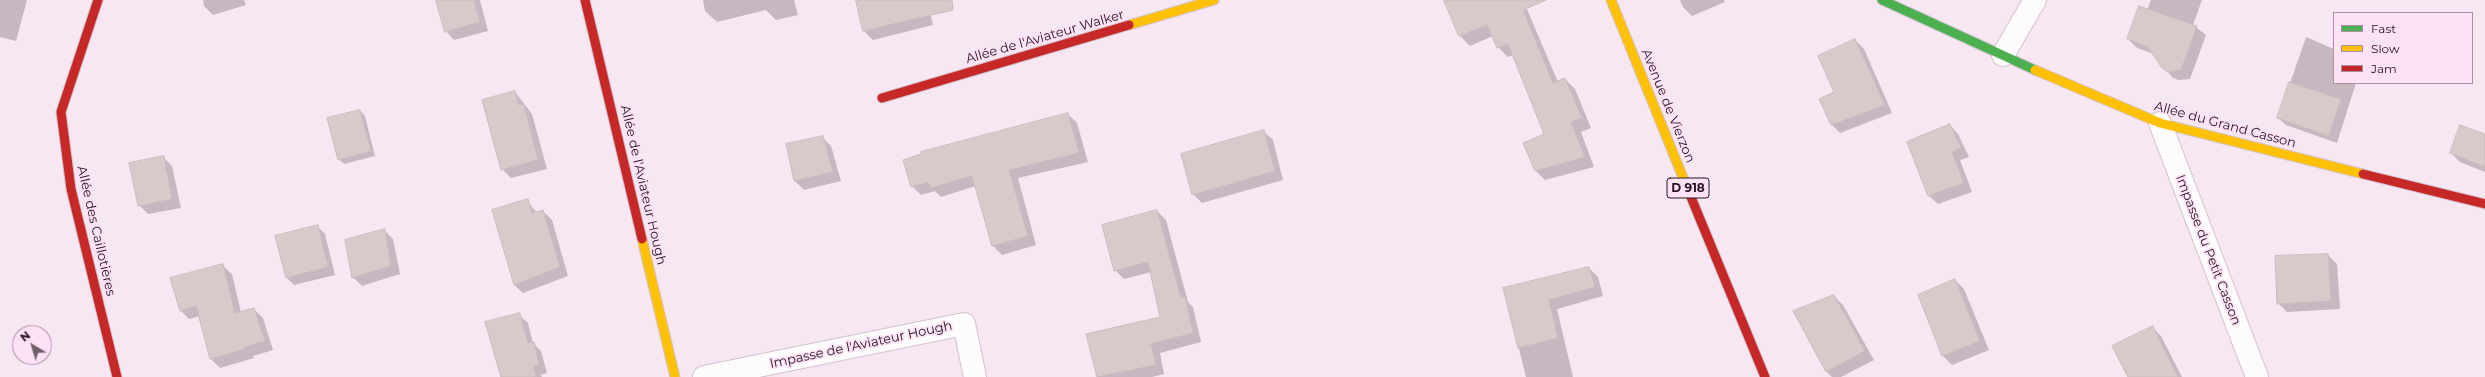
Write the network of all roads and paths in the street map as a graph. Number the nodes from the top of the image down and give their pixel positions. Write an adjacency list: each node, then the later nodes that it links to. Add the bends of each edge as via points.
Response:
1 (98, 0): 11 (street, Allée des Caillotières, via 61,112 71,189)
2 (585, 0): 12 (street, Allée de l'Aviateur Hough)
3 (1214, 0): 8 (street, Allée de l'Aviateur Walker)
4 (1611, 0): 15 (street, Avenue de Vierzon / D 918)
5 (1882, 0): 7 (street, Allée du Grand Casson)
6 (2035, 0): 7 (street)
7 (2003, 55): 9 (street, Allée du Grand Casson)
8 (882, 98)
9 (2160, 123): 10 (street, Allée du Grand Casson); 16 (street, Impasse du Petit Casson)
10 (2485, 204)
11 (118, 377)
12 (675, 377)
13 (704, 377): 14 (street, Impasse de l'Aviateur Hough, via 964,324)
14 (976, 377)
15 (1765, 377)
16 (2257, 377)

